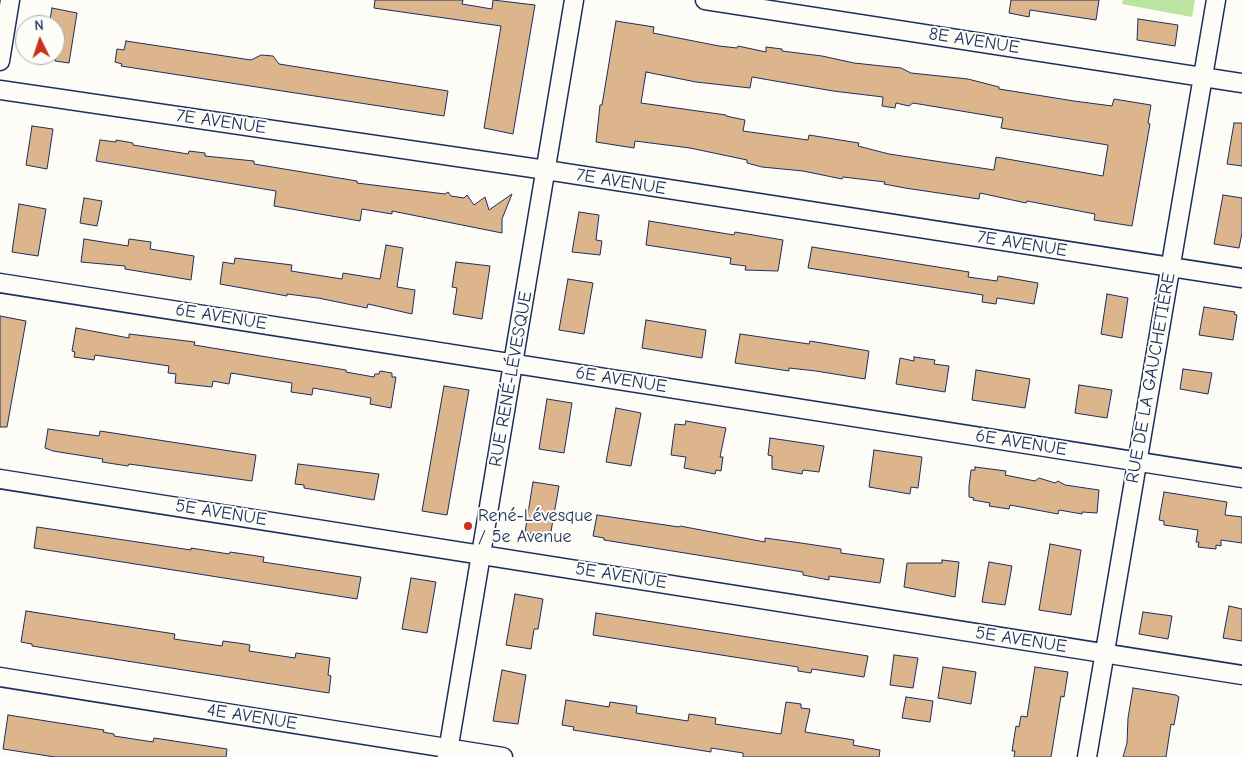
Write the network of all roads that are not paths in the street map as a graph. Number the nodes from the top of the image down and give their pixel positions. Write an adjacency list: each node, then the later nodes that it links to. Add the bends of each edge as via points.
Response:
1 (10, 0): 5 (street)
2 (574, 0): 9 (street, RUE RENÉ-LÉVESQUE)
3 (706, 0): 6 (street, 8E AVENUE)
4 (1216, 0): 6 (street, RUE DE LA GAUCHETIÈRE)
5 (0, 61)
6 (1203, 77): 7 (street, 8E AVENUE); 10 (street, RUE DE LA GAUCHETIÈRE)
7 (1242, 83)
8 (0, 90): 9 (street, 7E AVENUE)
9 (546, 170): 10 (street, 7E AVENUE); 13 (street, RUE RENÉ-LÉVESQUE)
10 (1169, 267): 11 (street, 7E AVENUE); 14 (street, RUE DE LA GAUCHETIÈRE)
11 (1242, 278)
12 (0, 283): 13 (street, 6E AVENUE)
13 (514, 363): 14 (street, 6E AVENUE); 17 (street, RUE RENÉ-LÉVESQUE)
14 (1137, 461): 15 (street, 6E AVENUE); 18 (street, RUE DE LA GAUCHETIÈRE)
15 (1242, 478)
16 (0, 479): 17 (street, 5E AVENUE)
17 (482, 554): 18 (street, 5E AVENUE); 21 (street, RUE RENÉ-LÉVESQUE)
18 (1104, 654): 19 (street, 5E AVENUE); 23 (street, RUE DE LA GAUCHETIÈRE)
19 (1242, 675)
20 (0, 677): 21 (street, 4E AVENUE)
21 (447, 753): 22 (street, 4E AVENUE)
22 (503, 757)
23 (1087, 757)

